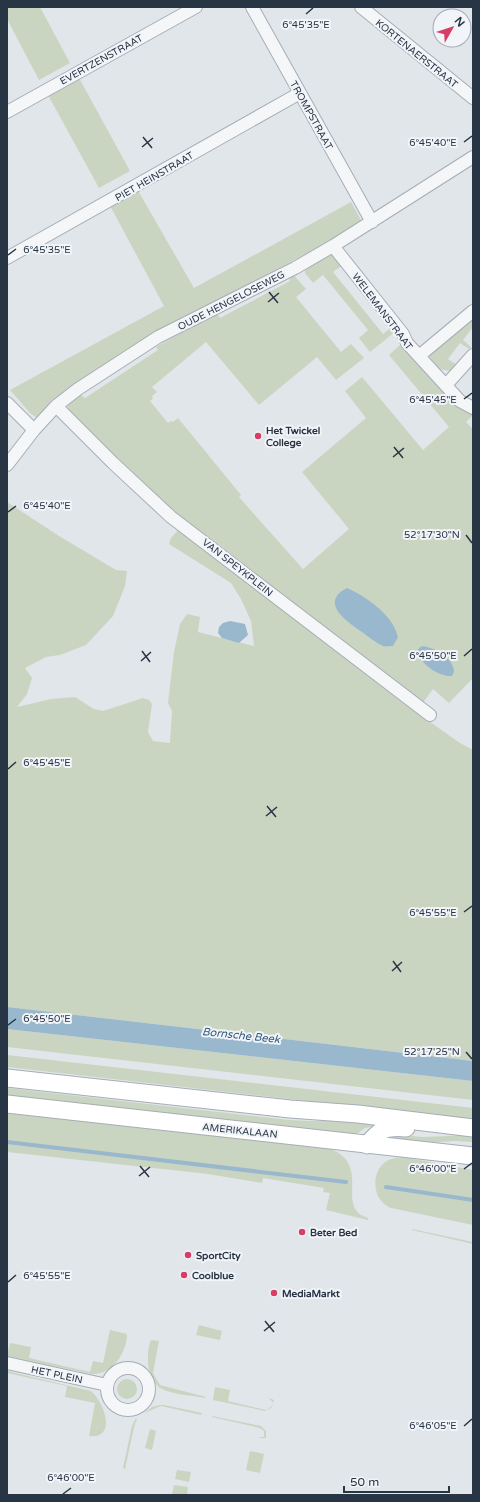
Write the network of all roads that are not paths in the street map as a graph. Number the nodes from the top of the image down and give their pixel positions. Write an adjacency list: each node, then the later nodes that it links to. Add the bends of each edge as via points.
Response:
1 (196, 7): 6 (street, EVERTZENSTRAAT)
2 (252, 7): 4 (street, TROMPSTRAAT)
3 (361, 7): 5 (street, KORTENAERSTRAAT)
4 (300, 92): 8 (street, TROMPSTRAAT); 10 (street, PIET HEINSTRAAT)
5 (473, 98)
6 (7, 112)
7 (473, 157): 8 (street, OUDE HENGELOSEWEG)
8 (372, 222): 9 (street, OUDE HENGELOSEWEG)
9 (333, 246): 13 (street, WELEMANSTRAAT); 16 (street, OUDE HENGELOSEWEG, via 158,337)
10 (7, 258)
11 (473, 312): 13 (street, WELEMANSTRAAT)
12 (473, 355): 14 (street)
13 (419, 356): 14 (street, WELEMANSTRAAT)
14 (446, 385): 17 (street, WELEMANSTRAAT, via 460,401)
15 (7, 404): 18 (street)
16 (56, 406): 18 (street, OUDE HENGELOSEWEG); 20 (street, VAN SPEYKPLEIN, via 171,517)
17 (473, 408)
18 (34, 430): 19 (street, OUDE HENGELOSEWEG)
19 (7, 465)
20 (430, 715)
21 (7, 1078): 23 (main road)
22 (7, 1104): 24 (main road, AMERIKALAAN)
23 (469, 1127): 24 (main road, via 424,1130 390,1126 377,1132)
24 (367, 1145): 25 (main road, AMERIKALAAN)
25 (473, 1156)
26 (7, 1363): 27 (street, HET PLEIN)
27 (107, 1385)

